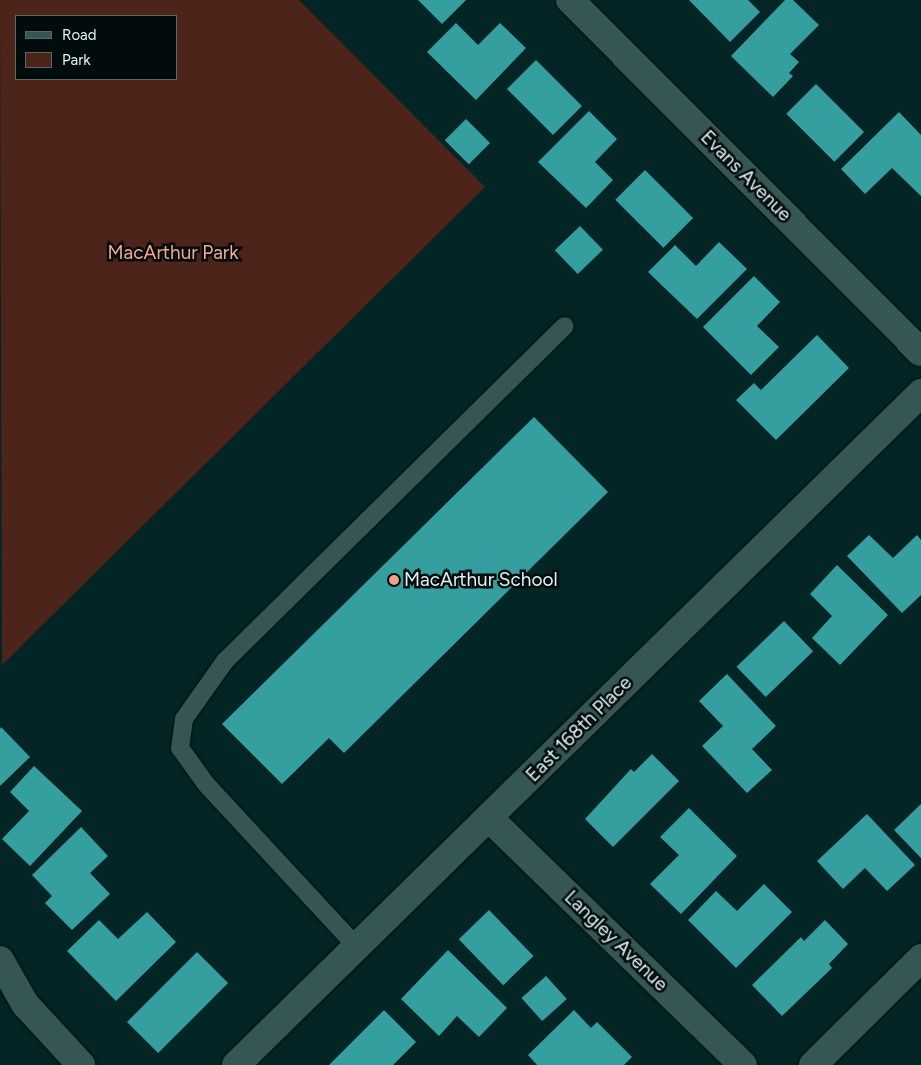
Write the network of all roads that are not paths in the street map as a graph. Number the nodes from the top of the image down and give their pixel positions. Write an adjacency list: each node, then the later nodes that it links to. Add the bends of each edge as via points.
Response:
1 (570, 0): 3 (street, Evans Avenue)
2 (565, 326): 6 (lane, via 225,661 184,719 180,748 206,784)
3 (921, 352)
4 (921, 393): 5 (street, East 168th Place)
5 (489, 818): 6 (street, East 168th Place); 11 (street, Langley Avenue)
6 (356, 946): 10 (street, East 168th Place)
7 (921, 958): 12 (street)
8 (0, 960): 9 (street, via 25,1004)
9 (81, 1065)
10 (236, 1065)
11 (742, 1065)
12 (813, 1065)

